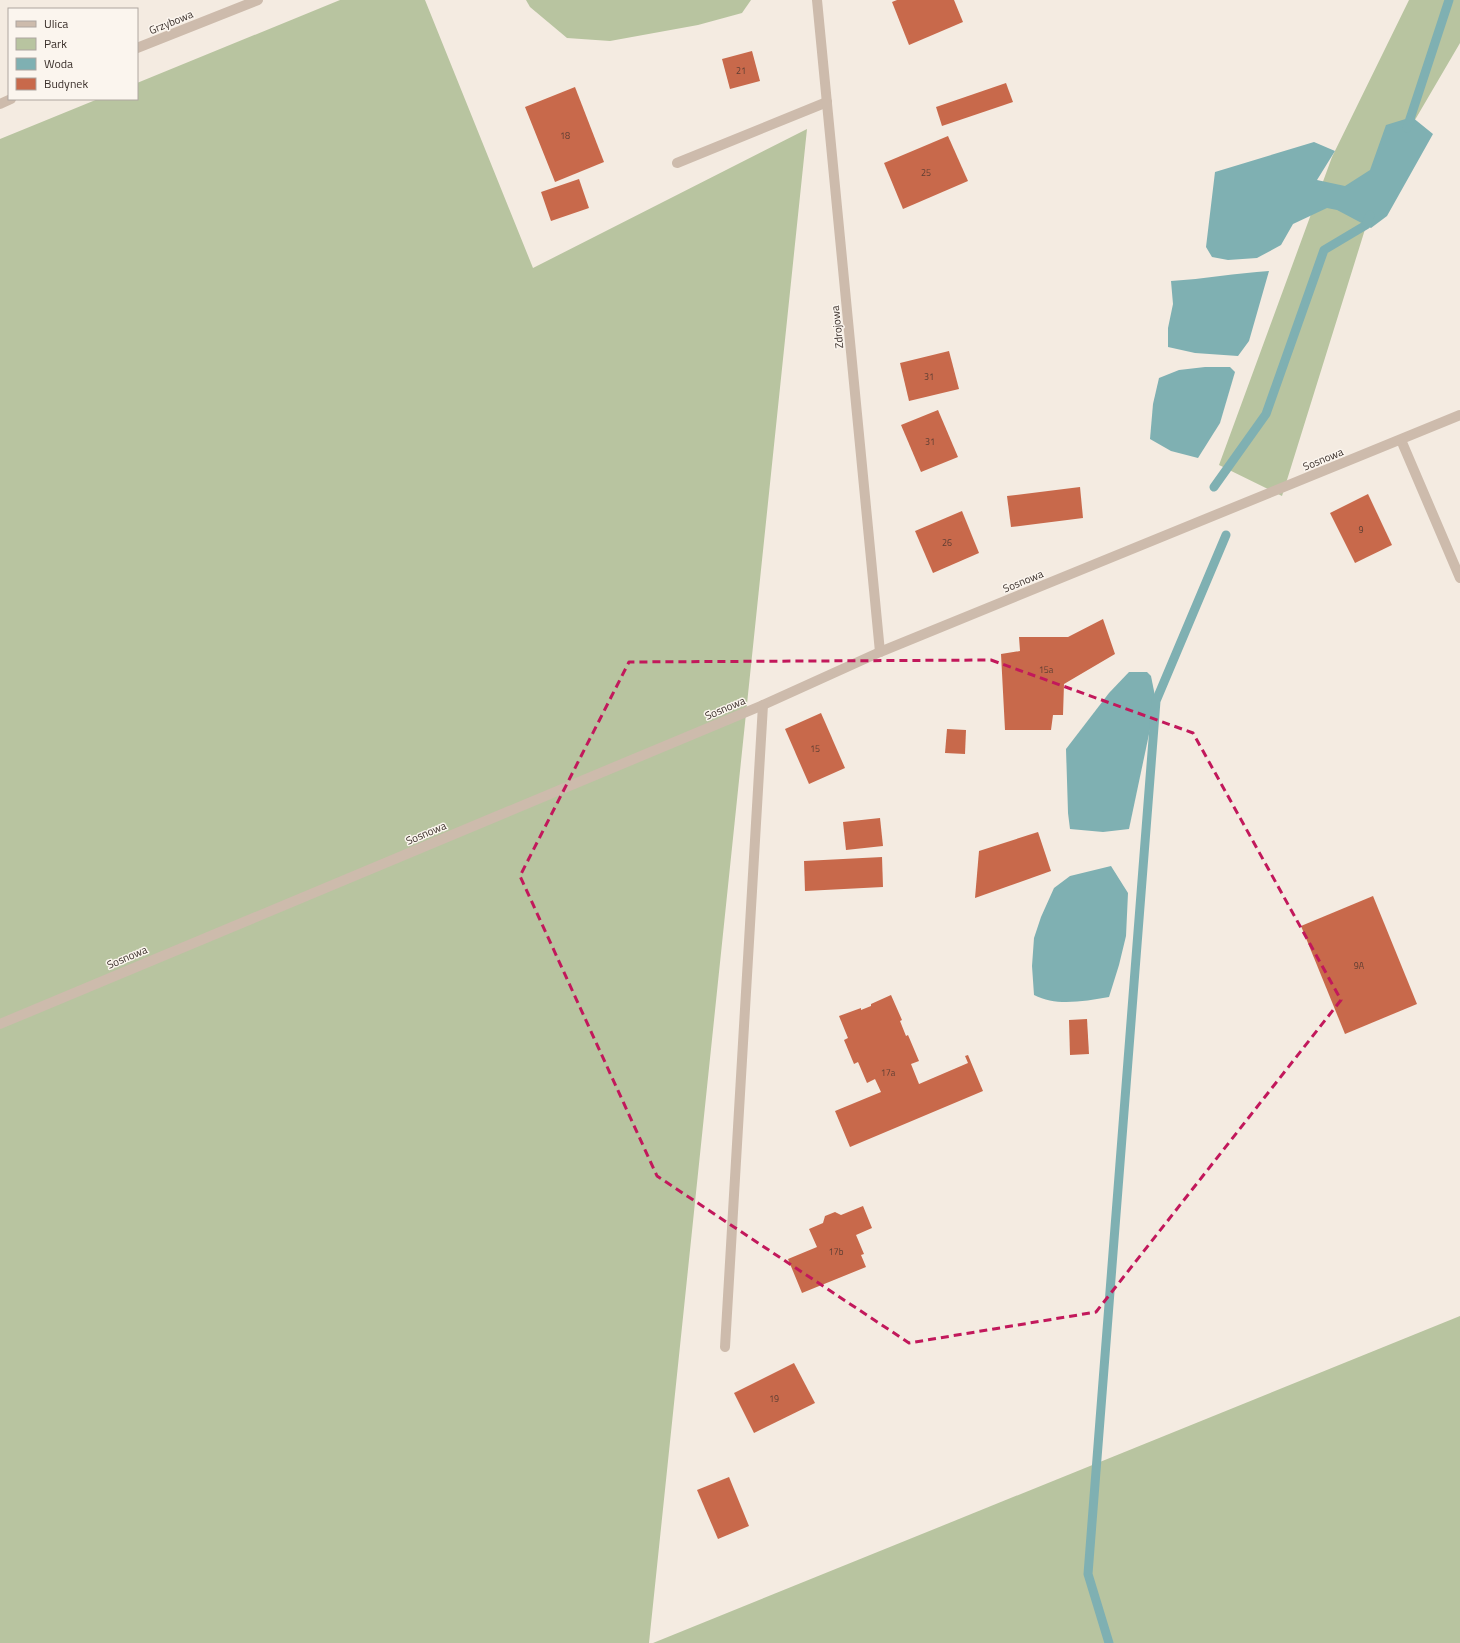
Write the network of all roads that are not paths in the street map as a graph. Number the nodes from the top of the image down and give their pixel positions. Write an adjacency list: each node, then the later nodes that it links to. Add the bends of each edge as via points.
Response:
1 (258, 0): 3 (street, Grzybowa)
2 (817, 0): 4 (street, Zdrojowa)
3 (138, 48)
4 (827, 102): 5 (street); 9 (street, Zdrojowa)
5 (676, 163)
6 (1460, 415): 7 (street, Sosnowa)
7 (1401, 440): 8 (street); 9 (street, Sosnowa)
8 (1460, 578)
9 (880, 652): 10 (street, Sosnowa)
10 (763, 705): 11 (street, Sosnowa); 12 (street)
11 (0, 1024)
12 (725, 1347)

